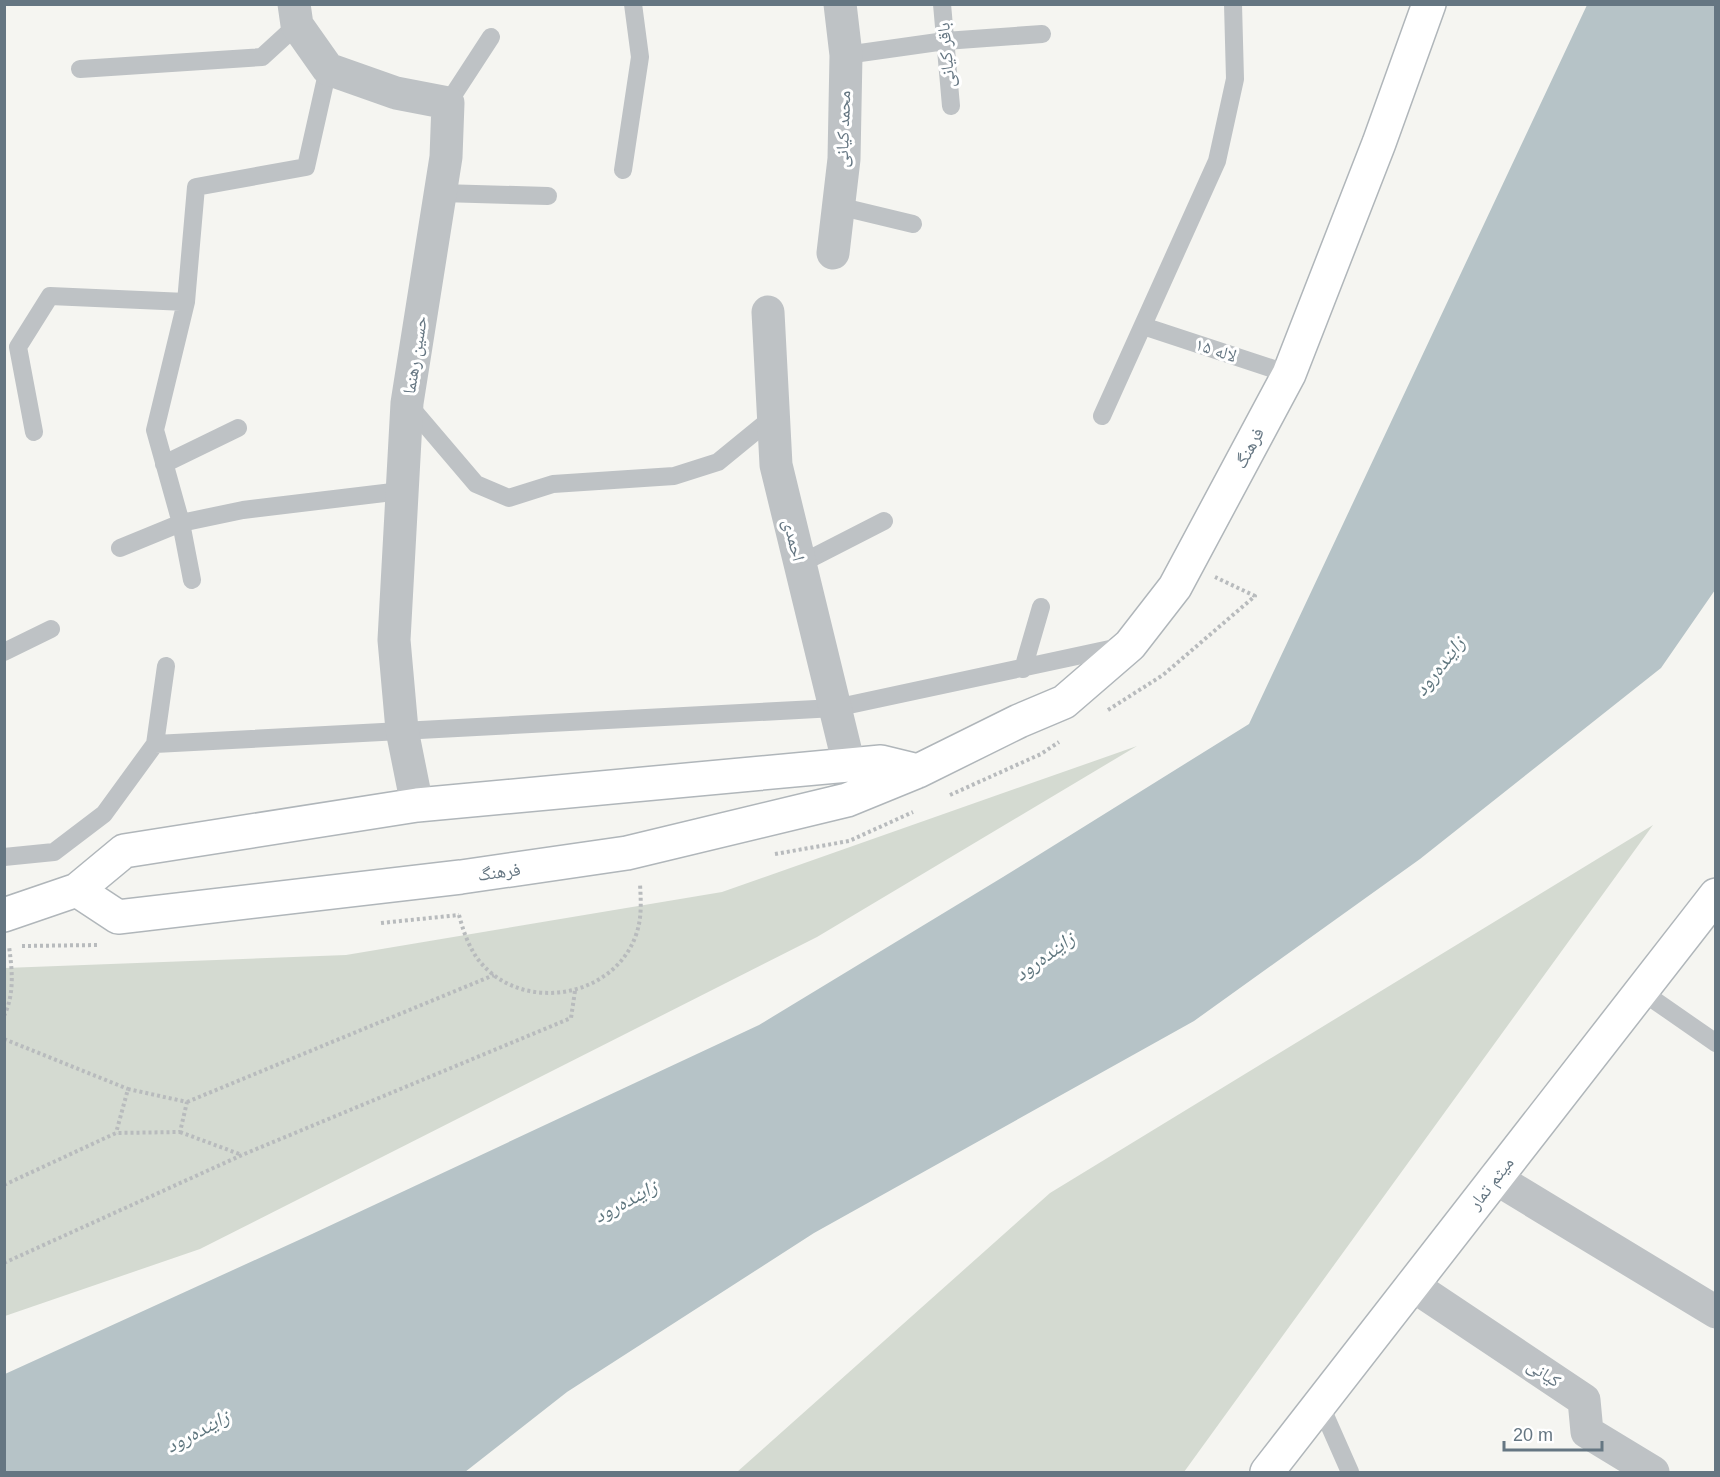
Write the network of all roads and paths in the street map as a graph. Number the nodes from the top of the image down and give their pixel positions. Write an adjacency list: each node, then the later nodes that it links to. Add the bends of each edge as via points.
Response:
1 (633, 4): 15 (lane, via 640,57)
2 (840, 4): 10 (street, محمد کیانی)
3 (942, 4): 9 (lane, باقر کیانی)
4 (1233, 4): 23 (lane, via 1235,79 1217,161)
5 (1429, 4): 24 (street, فرهنگ)
6 (296, 15): 11 (lane, via 262,57); 12 (street)
7 (1042, 34): 9 (lane)
8 (491, 37): 13 (lane)
9 (945, 41): 10 (lane); 14 (lane, باقر کیانی)
10 (846, 55): 18 (street, محمد کیانی, via 844,159)
11 (80, 69)
12 (328, 69): 13 (street, via 396,93); 21 (lane, via 306,167 196,187)
13 (448, 103): 16 (street, حسین رهنما)
14 (951, 106)
15 (623, 170)
16 (441, 193): 17 (lane); 25 (street, حسین رهنما)
17 (548, 196)
18 (838, 206): 19 (lane); 20 (street, محمد کیانی)
19 (913, 224)
20 (833, 254)
21 (186, 302): 29 (lane, via 50,296 18,347); 30 (lane, via 155,430)
22 (768, 312): 27 (street, احمدی)
23 (1143, 326): 24 (lane, لاله ۱۵); 26 (lane)
24 (1289, 374): 39 (street, فرهنگ, via 1175,587)
25 (407, 403): 27 (lane, via 476,484 509,498 553,484 674,476 718,462); 31 (street, حسین رهنما)
26 (1102, 416)
27 (773, 417): 35 (street, احمدی, via 776,465)
28 (238, 428): 30 (lane)
29 (34, 432)
30 (164, 464): 33 (lane)
31 (401, 491): 33 (lane, via 243,510); 44 (street, حسین رهنما, via 394,640)
32 (884, 521): 35 (lane)
33 (181, 523): 34 (lane); 36 (lane)
34 (120, 548)
35 (800, 564): 43 (street, احمدی)
36 (192, 580)
37 (1041, 607): 42 (lane)
38 (51, 629): 40 (lane)
39 (1130, 645): 42 (lane); 47 (street, فرهنگ, via 1064,702)
40 (4, 652)
41 (166, 666): 45 (lane)
42 (1023, 669): 43 (lane)
43 (835, 708): 44 (lane); 46 (street, احمدی)
44 (402, 730): 45 (lane); 48 (street, حسین رهنما)
45 (154, 744): 50 (lane, via 104,814 54,852)
46 (849, 765): 47 (street, via 881,762); 48 (street)
47 (918, 771): 49 (street, فرهنگ, via 847,800)
48 (417, 806): 52 (street, via 124,851)
49 (627, 853): 51 (street, فرهنگ); 57 (path, via 639,879 642,907 636,935 622,960 608,973)
50 (4, 857)
51 (461, 877): 52 (street, فرهنگ, via 118,917); 56 (path, via 459,915 466,938 477,958)
52 (77, 890): 54 (street)
53 (1716, 895): 58 (street, میثم تمار)
54 (4, 915)
55 (4, 936): 59 (path, via 13,977)
56 (494, 975): 57 (path, via 519,988 547,994); 63 (path)
57 (575, 991): 66 (path, via 571,1018)
58 (1641, 991): 61 (lane); 67 (street, میثم تمار)
59 (4, 1016)
60 (4, 1040): 62 (path)
61 (1716, 1043)
62 (129, 1089): 63 (path); 64 (path)
63 (187, 1102): 65 (path)
64 (116, 1132): 65 (path); 68 (path)
65 (180, 1132): 66 (path)
66 (242, 1155): 69 (path)
67 (1495, 1178): 70 (street, میثم تمار); 71 (street)
68 (4, 1185)
69 (4, 1263)
70 (1412, 1285): 72 (street, میثم تمار); 75 (street, کیانی, via 1584,1400 1587,1432)
71 (1716, 1312)
72 (1320, 1404): 73 (street, میثم تمار); 74 (lane)
73 (1267, 1473)
74 (1350, 1473)
75 (1653, 1473)

